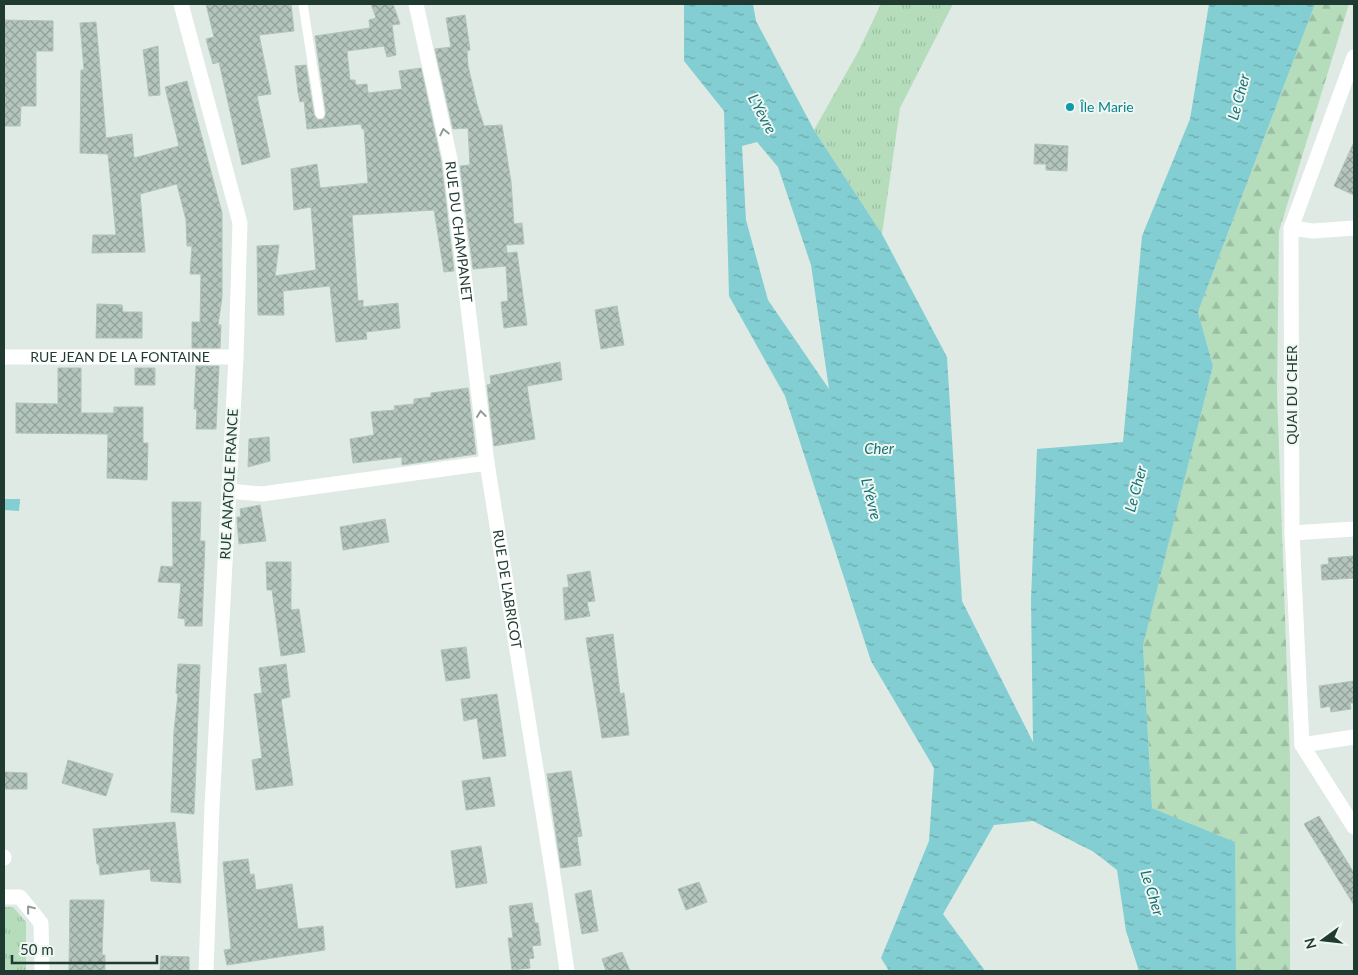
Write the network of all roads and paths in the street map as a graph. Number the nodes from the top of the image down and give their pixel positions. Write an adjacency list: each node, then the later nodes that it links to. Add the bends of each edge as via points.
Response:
1 (181, 4): 9 (street, RUE ANATOLE FRANCE, via 240,223)
2 (304, 4): 5 (lane)
3 (416, 4): 10 (street, RUE DU CHAMPANET, one-way to 3, via 450,159)
4 (1354, 56): 6 (street, QUAI DU CHER)
5 (320, 114)
6 (1291, 228): 7 (street, via 1314,231); 13 (street, QUAI DU CHER)
7 (1354, 228)
8 (4, 358): 9 (street, RUE JEAN DE LA FONTAINE)
9 (236, 358): 11 (street, RUE ANATOLE FRANCE)
10 (486, 463): 11 (street, via 262,494); 20 (street, RUE DE L'ABRICOT)
11 (229, 491): 19 (street, RUE ANATOLE FRANCE)
12 (1354, 529): 13 (street)
13 (1292, 533): 15 (street, QUAI DU CHER)
14 (1354, 737): 15 (street)
15 (1302, 745): 16 (street)
16 (1354, 827)
17 (4, 898): 18 (street, one-way to 17, via 41,923 20,897)
18 (42, 971)
19 (206, 971)
20 (567, 971)

